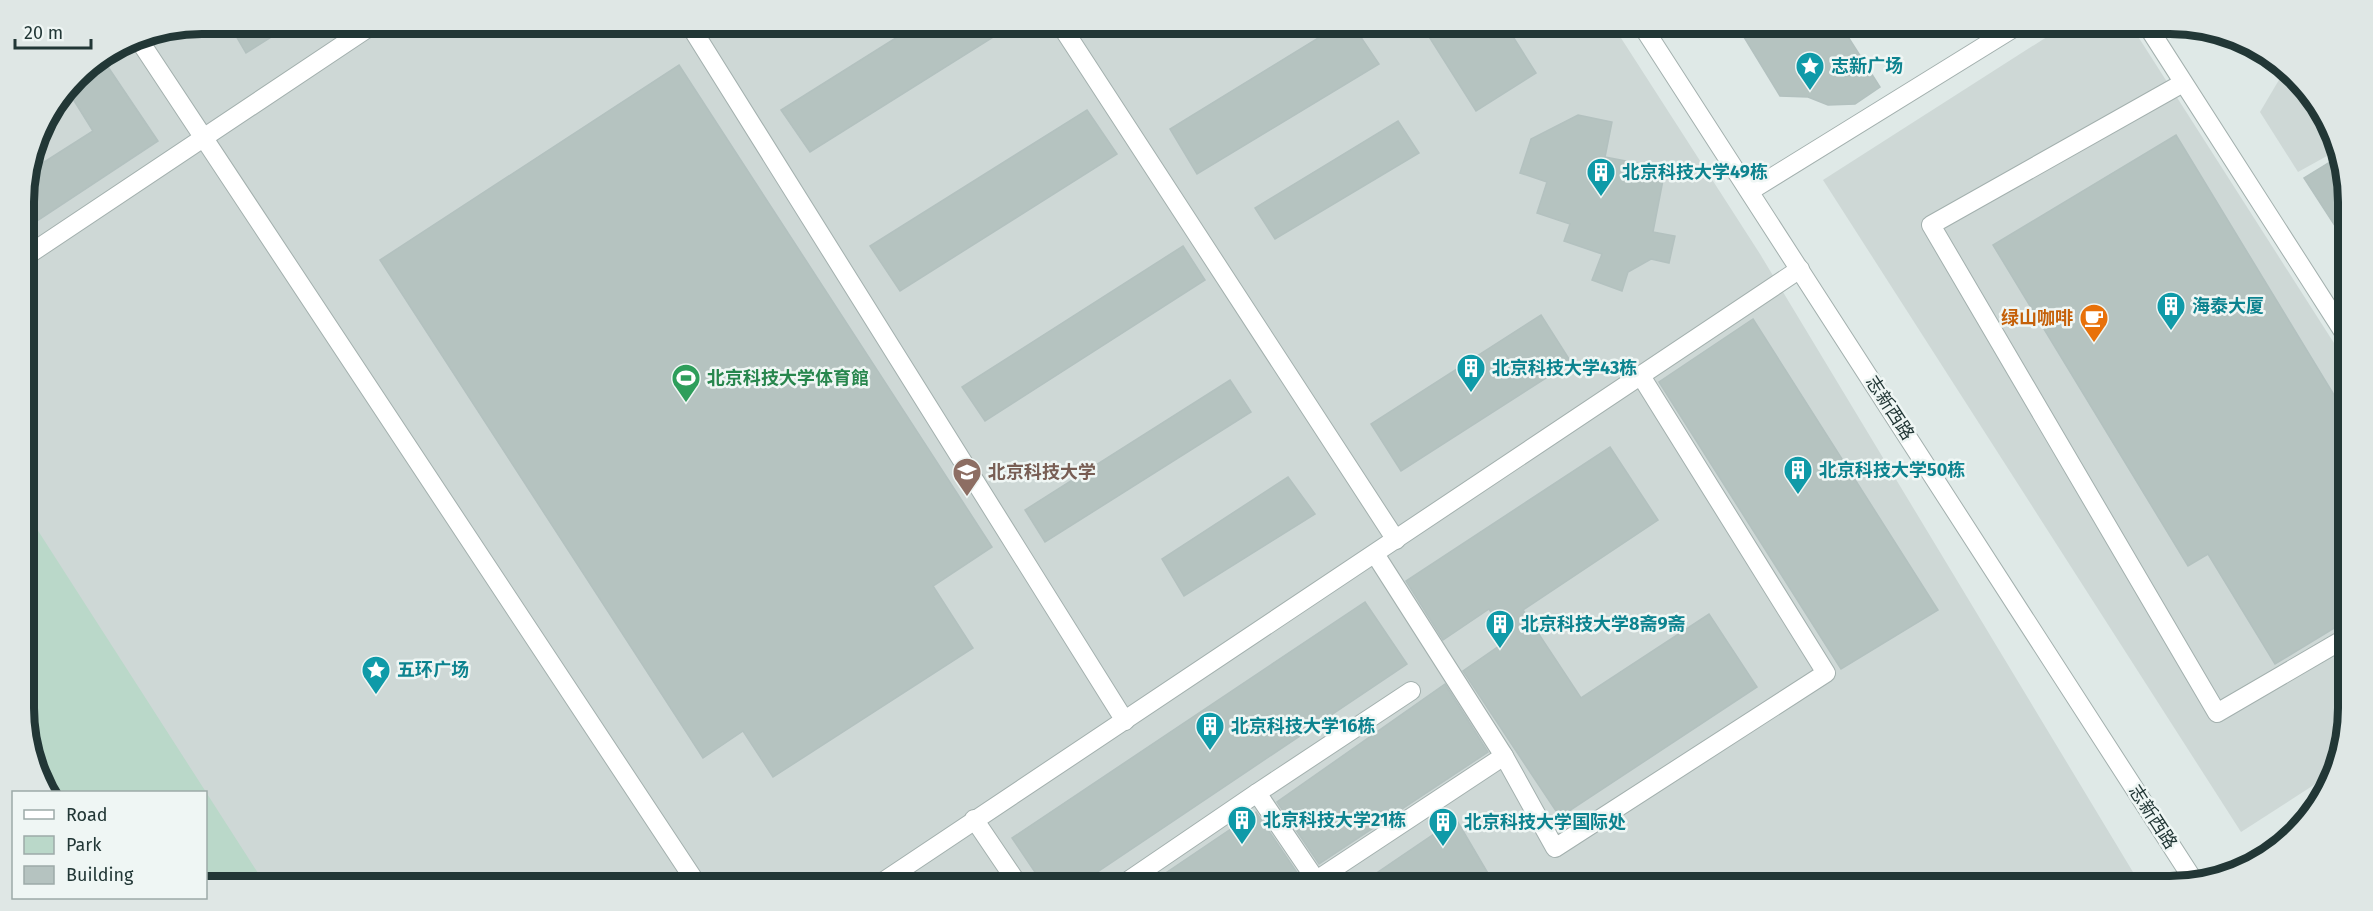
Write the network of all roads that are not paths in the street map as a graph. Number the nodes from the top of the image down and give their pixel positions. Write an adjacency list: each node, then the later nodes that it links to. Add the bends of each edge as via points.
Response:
1 (1648, 34): 10 (street, 志新西路)
2 (2004, 34): 10 (street)
3 (2152, 34): 8 (street)
4 (358, 35): 9 (street)
5 (696, 35): 19 (street)
6 (1067, 35): 15 (street)
7 (143, 45): 9 (street)
8 (2183, 83): 13 (street); 17 (street, via 1931,225 2217,713)
9 (204, 138): 11 (street); 24 (street)
10 (1750, 191): 12 (street, 志新西路)
11 (35, 250)
12 (1800, 269): 14 (street); 23 (street, 志新西路)
13 (2338, 323)
14 (1641, 376): 15 (street); 20 (street, via 1826,673 1555,848)
15 (1396, 540): 16 (street)
16 (1375, 554): 19 (street); 20 (street)
17 (2338, 642)
18 (1411, 691): 21 (street)
19 (1125, 721): 22 (street)
20 (1504, 756): 29 (street)
21 (1257, 794): 27 (street); 28 (street)
22 (974, 819): 25 (street); 26 (street)
23 (2190, 875)
24 (692, 876)
25 (891, 876)
26 (1013, 876)
27 (1135, 876)
28 (1307, 876)
29 (1322, 876)

